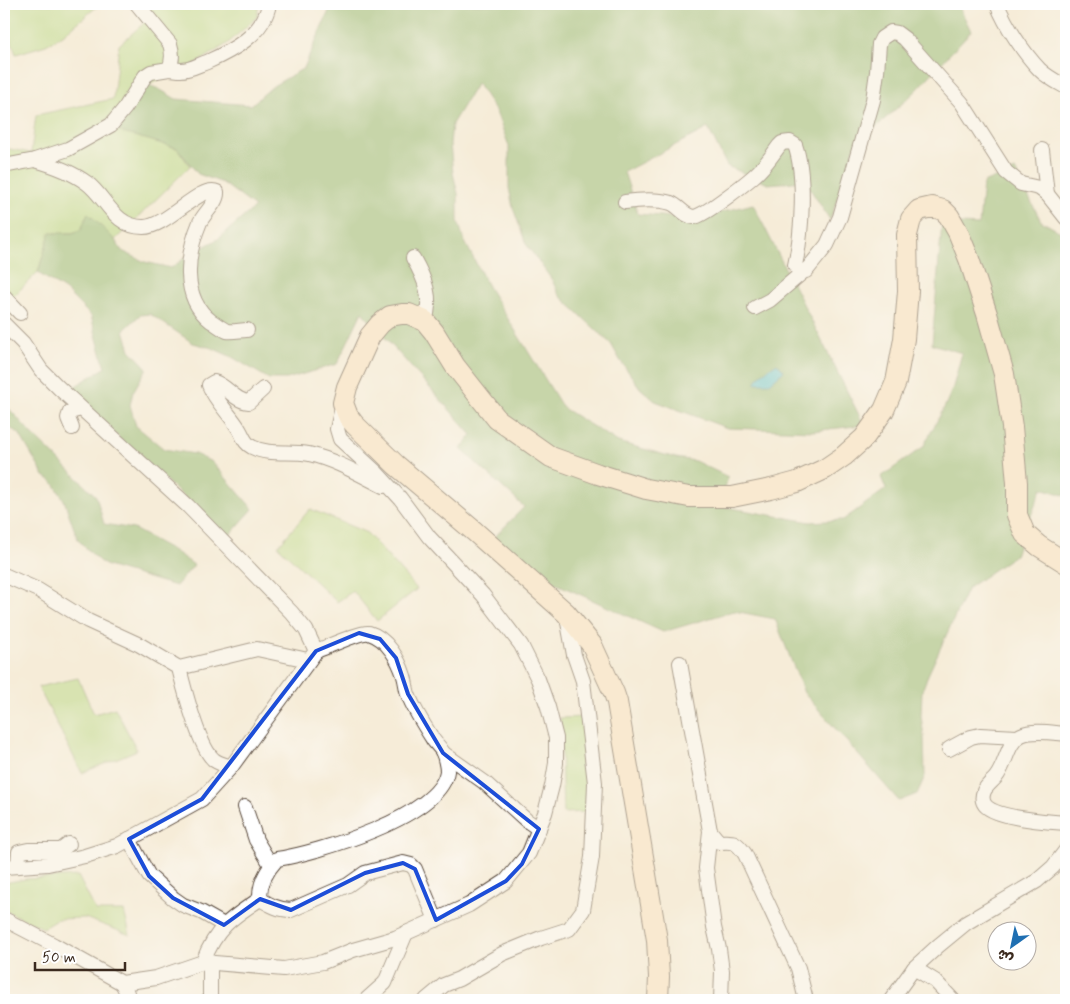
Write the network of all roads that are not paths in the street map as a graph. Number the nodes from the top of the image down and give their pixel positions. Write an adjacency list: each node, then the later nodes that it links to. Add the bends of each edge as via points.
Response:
1 (137, 4): 4 (street, via 170,44 172,62)
2 (269, 4): 4 (street, via 264,18 246,41 190,69)
3 (998, 4): 5 (street, via 1032,60)
4 (169, 69): 7 (street, via 145,76 111,125 68,148)
5 (1066, 87)
6 (1042, 150): 9 (street)
7 (35, 160): 8 (street); 19 (street, via 79,177 96,190 112,212 132,225 143,227 167,218 200,194 211,190 216,192 201,221 189,260 194,301 202,314 227,331)
8 (4, 166)
9 (1047, 194): 11 (street); 13 (street, via 1039,188 1021,184 1006,172 962,103 905,39 891,32 882,38 880,44 873,100 840,217 827,244)
10 (625, 202): 13 (street, via 671,203 689,216 695,216 750,179 778,146 790,142 795,145 800,168 799,243 795,266)
11 (1066, 218)
12 (413, 258): 17 (street, via 428,293 429,310)
13 (803, 272): 15 (street, via 770,300)
14 (4, 296): 16 (street)
15 (755, 308)
16 (20, 313)
17 (425, 322): 21 (street, via 402,314 390,316 380,324 370,336 354,369); 25 (street, via 497,419 551,457 646,488 689,497 732,497 771,489 797,482 844,456 864,438 884,410 896,382 904,339 908,291 907,235 911,219 919,210 932,207 943,210 958,232 969,259 1004,374 1012,427 1017,515 1025,534)
18 (4, 324): 22 (street, via 23,343 41,370)
19 (247, 330)
20 (263, 390): 24 (street, via 249,402 231,394 222,384 214,382 209,385 234,420 245,443 268,452 308,454 382,486)
21 (343, 403): 24 (street, via 337,429 340,438); 27 (street, via 354,424 396,465)
22 (81, 409): 23 (street, via 70,412 68,418); 28 (street, via 188,506 292,613 306,630)
23 (72, 428)
24 (388, 485): 38 (street, via 429,537 498,614 521,645 538,679 556,738 552,786)
25 (1066, 563)
26 (4, 575): 30 (street, via 38,590 88,621 140,645)
27 (566, 613): 56 (street, via 583,681 595,783 592,856 583,910 569,929 502,954 444,985); 57 (street, via 592,645 617,702 657,940)
28 (312, 655): 30 (street, via 257,649); 34 (street, via 359,633 371,633 380,639 392,650 405,678 408,694); 35 (street)
29 (680, 663): 39 (street)
30 (179, 668): 35 (street, via 199,735 213,760)
31 (1066, 734): 32 (street, via 1031,732)
32 (1017, 737): 33 (street, via 980,735); 37 (street, via 996,778 983,793 984,804 992,811 1038,821)
33 (948, 749)
34 (443, 753): 38 (street, via 484,782); 43 (street, via 447,770 444,778 422,804 397,820 354,839 277,860)
35 (231, 767): 40 (street, via 202,799)
36 (245, 807): 43 (street, via 256,840)
37 (1066, 823)
38 (539, 829): 47 (street, via 529,854 506,881 469,905)
39 (710, 831): 58 (street, via 706,868 722,971); 59 (street, via 719,842 738,844 745,854 798,968)
40 (129, 838): 44 (street, via 117,846 85,856 48,864); 48 (street, via 149,876 173,898)
41 (69, 844): 44 (street, via 62,850 19,852)
42 (1066, 850): 51 (street, via 1037,881 966,923)
43 (271, 865): 45 (street, via 260,890)
44 (11, 866)
45 (260, 898): 47 (street, via 282,910 291,910 348,885 365,873 403,863 411,864 415,869); 48 (street)
46 (4, 919): 52 (street)
47 (436, 920): 49 (street)
48 (224, 925): 50 (street, via 213,939)
49 (406, 933): 50 (street, via 323,962 284,969); 55 (street, via 385,983)
50 (206, 962): 52 (street, via 156,978); 54 (street)
51 (914, 968): 60 (street); 61 (street, via 935,982)
52 (122, 983): 53 (street, via 127,993)
53 (126, 1000)
54 (210, 1000)
55 (366, 1000)
56 (426, 1000)
57 (658, 1000)
58 (721, 1000)
59 (806, 1000)
60 (890, 1000)
61 (952, 1000)

